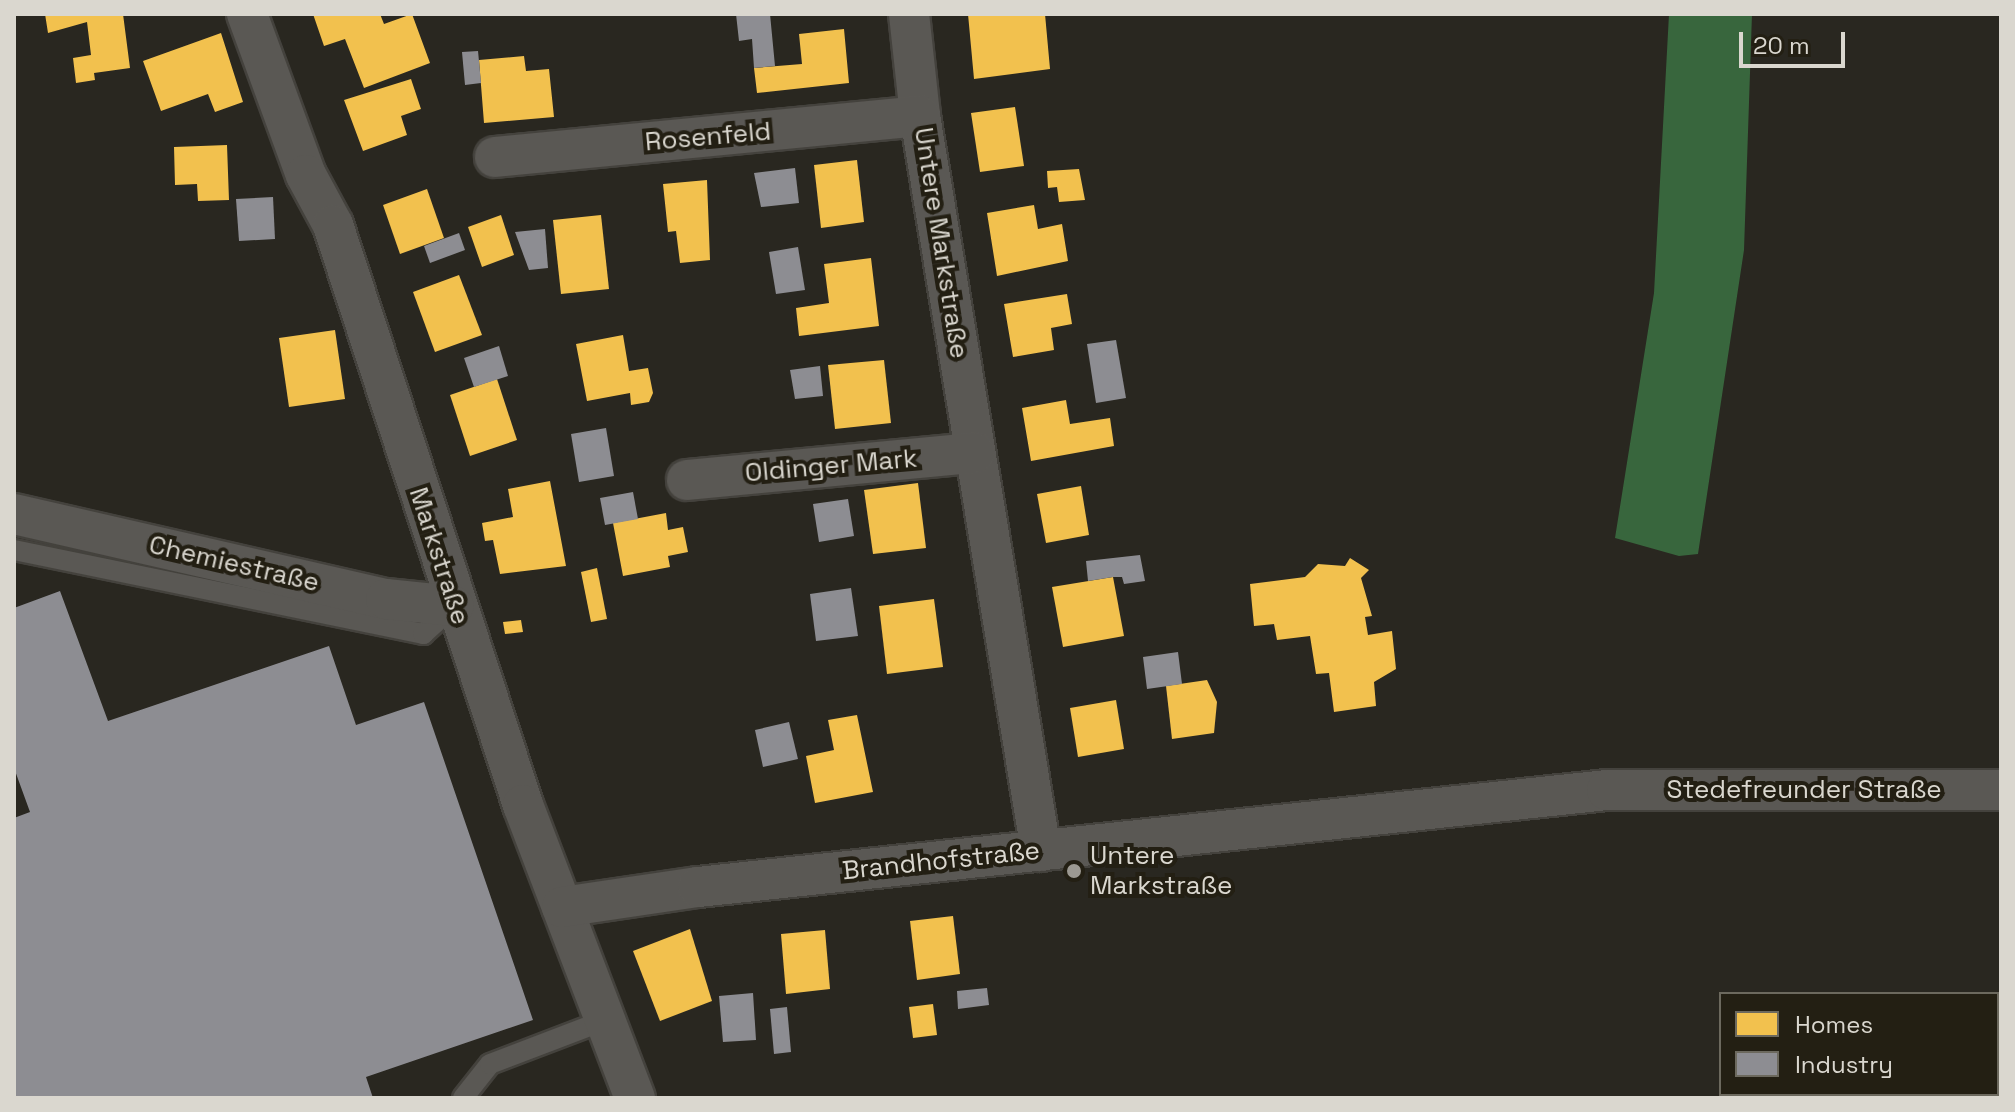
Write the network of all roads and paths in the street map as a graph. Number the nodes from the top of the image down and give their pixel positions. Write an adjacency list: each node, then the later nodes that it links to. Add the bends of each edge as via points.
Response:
1 (247, 14): 9 (street, Markstraße, via 306,175 333,225)
2 (909, 14): 3 (street, Untere Markstraße)
3 (920, 116): 4 (street, Rosenfeld); 5 (street, Untere Markstraße)
4 (495, 157)
5 (975, 453): 6 (street, Oldinger Mark); 12 (street, Untere Markstraße)
6 (687, 480)
7 (14, 514): 9 (street, Chemiestraße, via 386,599)
8 (14, 550): 9 (lane, via 423,634)
9 (454, 606): 13 (street, Markstraße)
10 (1607, 790): 11 (street, Stedefreunder Straße); 12 (street, Brandhofstraße)
11 (2001, 790)
12 (1041, 851): 13 (street, Brandhofstraße, via 698,887)
13 (562, 907): 14 (street, Markstraße)
14 (605, 1020): 15 (lane, via 490,1064); 16 (street, Markstraße)
15 (463, 1098)
16 (635, 1098)

